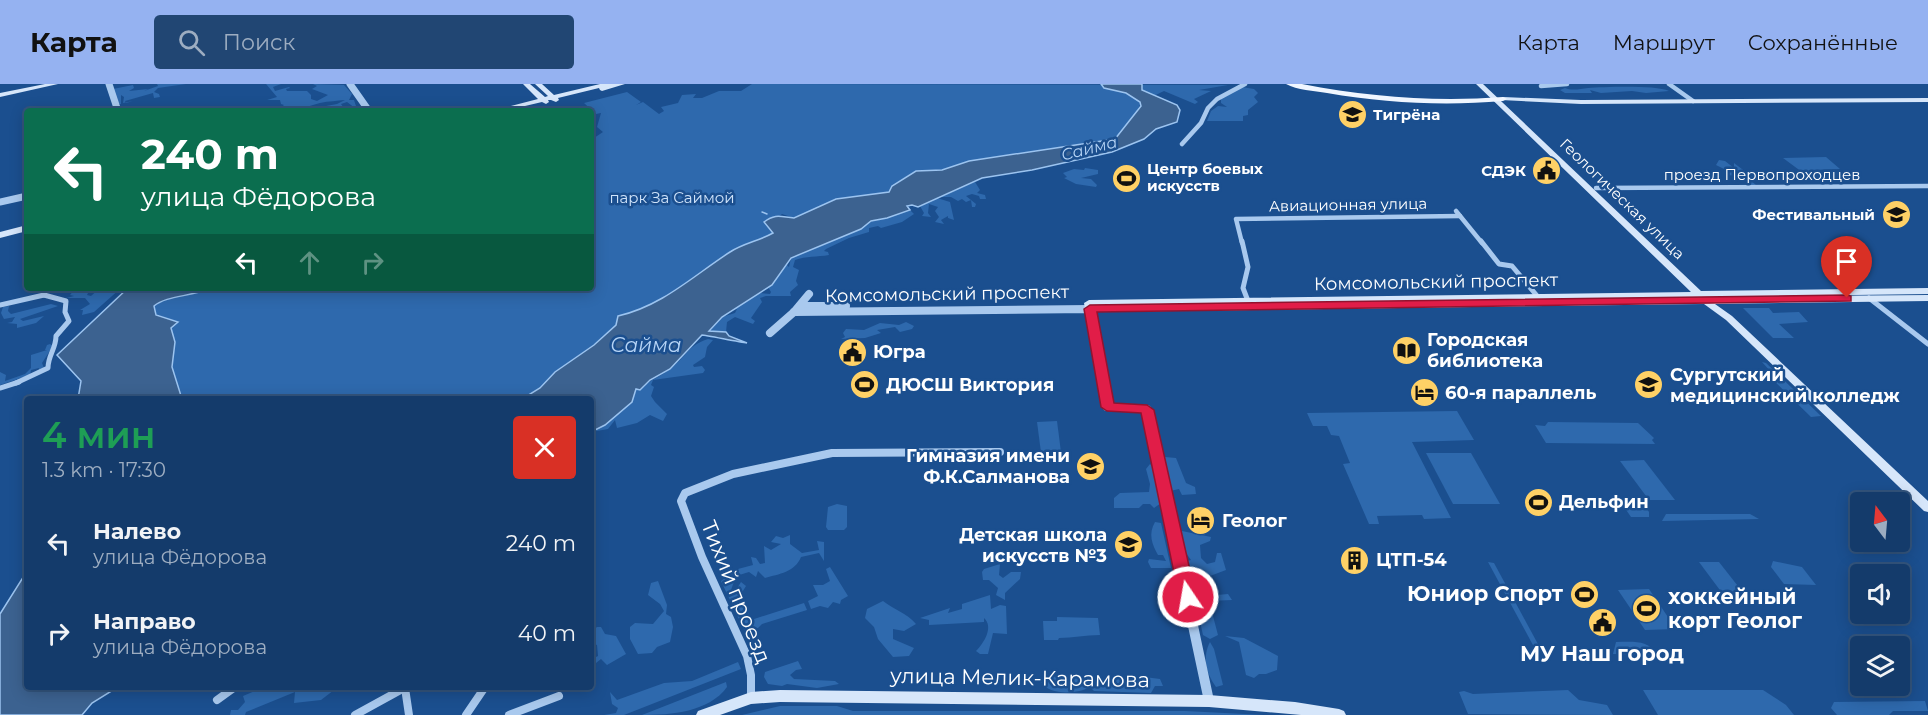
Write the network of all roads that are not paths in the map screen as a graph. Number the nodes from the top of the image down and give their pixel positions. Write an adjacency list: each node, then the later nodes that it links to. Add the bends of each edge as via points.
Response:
1 (55, 84): 16 (main road)
2 (109, 84): 22 (street)
3 (350, 84): 23 (street)
4 (526, 84): 20 (main road)
5 (538, 84): 18 (main road)
6 (608, 84): 18 (main road)
7 (622, 84): 18 (main road)
8 (1245, 84): 25 (street, via 1212,104)
9 (1290, 84): 17 (main road, via 1397,99)
10 (1318, 84): 17 (main road)
11 (1479, 84): 17 (main road)
12 (1487, 84): 17 (main road)
13 (1567, 84): 15 (street)
14 (1669, 84): 21 (street)
15 (1541, 86)
16 (0, 94)
17 (1496, 98): 21 (main road); 27 (main road, Геологическая улица); 37 (main road, Геологическая улица)
18 (554, 99): 20 (main road)
19 (1928, 100): 21 (main road)
20 (544, 101): 24 (main road)
21 (1693, 101)
22 (117, 108)
23 (367, 108)
24 (518, 108)
25 (1182, 144)
26 (1928, 186): 27 (street, проезд Первопроходцев)
27 (1596, 188): 37 (main road, Геологическая улица)
28 (24, 197): 29 (street)
29 (0, 202)
30 (24, 228): 31 (main road)
31 (0, 233)
32 (45, 291): 35 (street)
33 (1928, 291): 37 (main road, Комсомольский проспект)
34 (809, 294): 45 (street)
35 (44, 295): 43 (street); 49 (street, via 66,301 69,321 56,336 48,368)
36 (1538, 297): 37 (main road, Комсомольский проспект); 40 (street, Авиационная улица, via 1512,266 1499,264 1458,213 1236,219 1248,267 1244,288); 41 (main road, Комсомольский проспект)
37 (1708, 298): 38 (main road, Комсомольский проспект); 41 (main road, Комсомольский проспект); 52 (main road, Геологическая улица)
38 (1869, 298): 39 (main road, Комсомольский проспект); 47 (street)
39 (1928, 298)
40 (1248, 301): 42 (main road, Комсомольский проспект); 44 (main road, Комсомольский проспект)
41 (1497, 301): 42 (main road, Комсомольский проспект)
42 (1325, 303): 44 (main road, Комсомольский проспект)
43 (0, 305)
44 (1089, 306): 45 (street, Комсомольский проспект); 60 (street, via 1107,407 1147,410)
45 (797, 309): 46 (street)
46 (770, 333)
47 (1928, 344)
48 (42, 376): 49 (street)
49 (16, 383): 50 (street)
50 (0, 388)
51 (1000, 452): 58 (street, Тихий проезд, via 818,454 734,474 685,493 681,501 701,556 747,656)
52 (1928, 508)
53 (231, 690): 59 (street)
54 (400, 690): 61 (street)
55 (405, 690): 62 (street)
56 (483, 690): 63 (street)
57 (559, 696): 64 (street)
58 (751, 698): 60 (main road, улица Мелик-Карамова); 65 (main road, улица Мелик-Карамова)
59 (217, 700)
60 (1209, 701): 66 (main road, улица Мелик-Карамова)
61 (355, 715)
62 (409, 715)
63 (466, 715)
64 (509, 715)
65 (702, 715)
66 (1339, 715)

